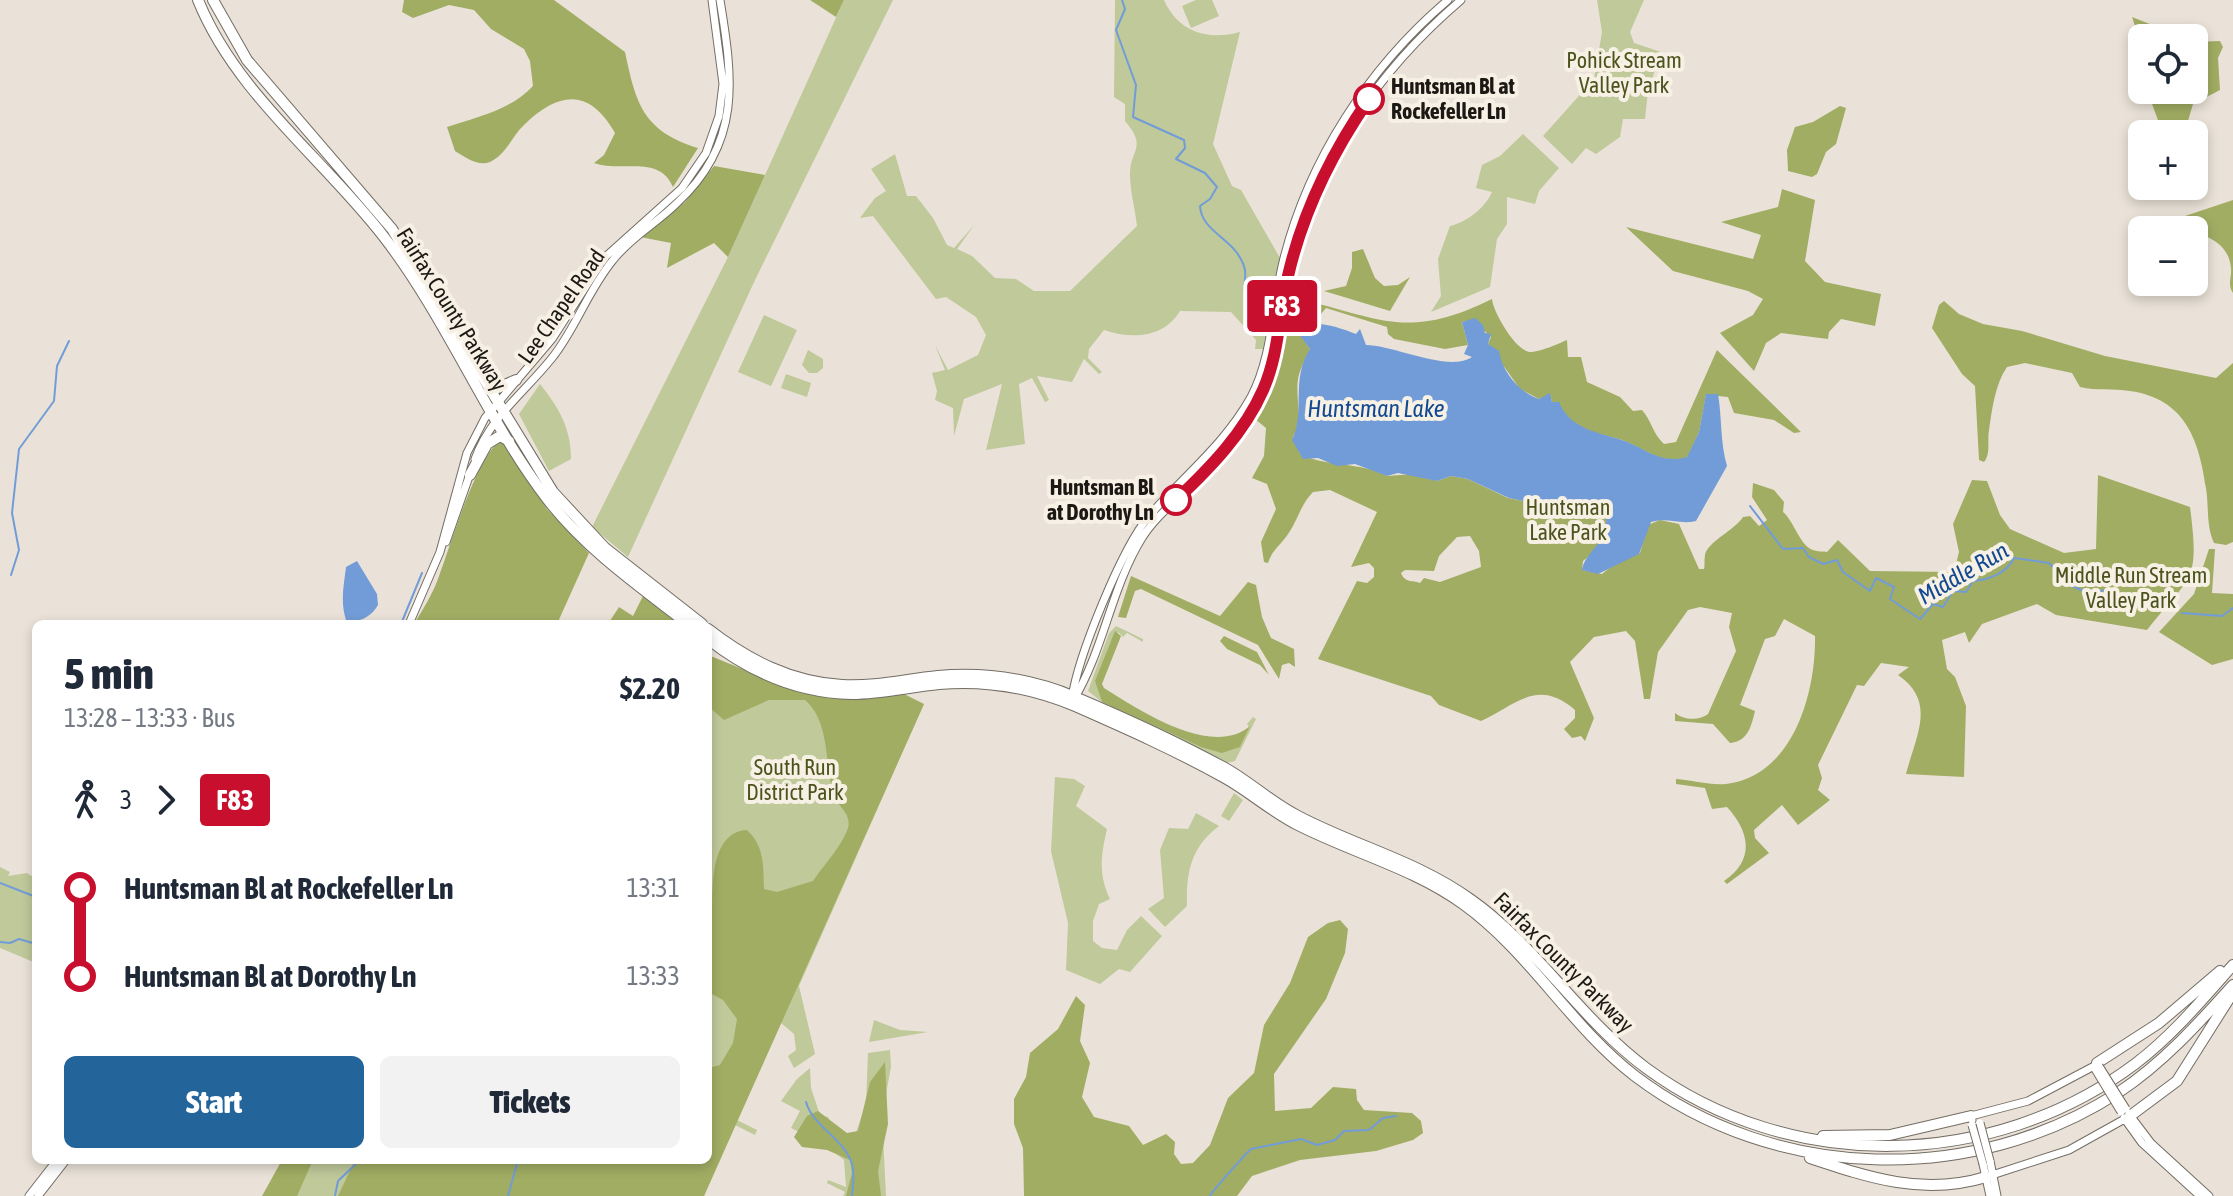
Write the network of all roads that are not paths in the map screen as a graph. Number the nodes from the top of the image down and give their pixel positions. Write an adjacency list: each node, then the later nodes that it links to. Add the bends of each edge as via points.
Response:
1 (198, 0): 10 (highway, Fairfax County Parkway, via 231,63 402,260)
2 (213, 0): 8 (highway, Fairfax County Parkway, via 247,60 392,229)
3 (712, 0): 7 (main road, Lee Chapel Road, via 723,84 714,134 690,179)
4 (720, 0): 7 (main road, Lee Chapel Road, via 731,76 722,135 693,188)
5 (1448, 0): 19 (main road, via 1375,77 1316,170 1283,261 1257,385 1222,439 1130,543)
6 (1461, 0): 19 (main road, via 1381,82 1332,157 1297,240 1274,359 1259,398 1223,451 1144,535)
7 (633, 234): 9 (main road, Lee Chapel Road, via 604,258 552,339); 10 (main road, Lee Chapel Road, via 551,359)
8 (484, 379): 9 (highway, via 498,388); 10 (highway, Fairfax County Parkway)
9 (516, 380): 10 (main road, Lee Chapel Road)
10 (497, 409): 11 (highway, Fairfax County Parkway); 12 (main road, Lee Chapel Road); 13 (main road, Lee Chapel Road, via 467,453); 16 (highway, Fairfax County Parkway, via 580,524)
11 (512, 444): 12 (highway, via 500,436 490,440); 15 (highway, Fairfax County Parkway, via 549,501 583,539)
12 (470, 475): 13 (main road, Lee Chapel Road)
13 (440, 552): 14 (main road, Lee Chapel Road)
14 (411, 620)
15 (683, 620)
16 (697, 620)
17 (712, 632): 19 (highway, Fairfax County Parkway, via 759,663 815,682 862,685 983,675 1027,682)
18 (712, 642): 19 (highway, Fairfax County Parkway, via 760,673 818,691 858,694 980,684)
19 (1073, 699): 26 (highway, Fairfax County Parkway, via 1226,769 1298,817 1455,888 1511,932 1586,1016 1630,1055 1676,1088); 28 (highway, Fairfax County Parkway, via 1221,776 1300,826 1411,873 1453,897 1508,941 1585,1029 1638,1078 1712,1121)
20 (2233, 959): 24 (highway, via 2159,1023)
21 (2233, 965): 26 (highway, Fairfax County Parkway, via 2173,1031 2127,1070 2064,1108 2007,1129 1941,1144 1874,1147 1803,1138)
22 (2233, 985): 28 (highway, Fairfax County Parkway, via 2181,1042 2133,1082 2024,1138 1910,1160 1836,1157)
23 (2233, 992): 25 (highway, via 2177,1081)
24 (2096, 1066): 25 (main road, bridge); 27 (main road)
25 (2126, 1114): 31 (main road, via 2076,1147); 36 (main road, via 2147,1148); 37 (main road)
26 (1738, 1119): 27 (highway, via 1807,1134 1861,1137)
27 (1975, 1120): 31 (main road, bridge)
28 (1779, 1146): 31 (highway, via 1899,1184 1944,1185)
29 (54, 1164): 32 (main road)
30 (63, 1164): 33 (main road)
31 (1990, 1175): 34 (main road); 35 (main road)
32 (29, 1196)
33 (38, 1196)
34 (1990, 1196)
35 (1997, 1196)
36 (2200, 1196)
37 (2209, 1196)

